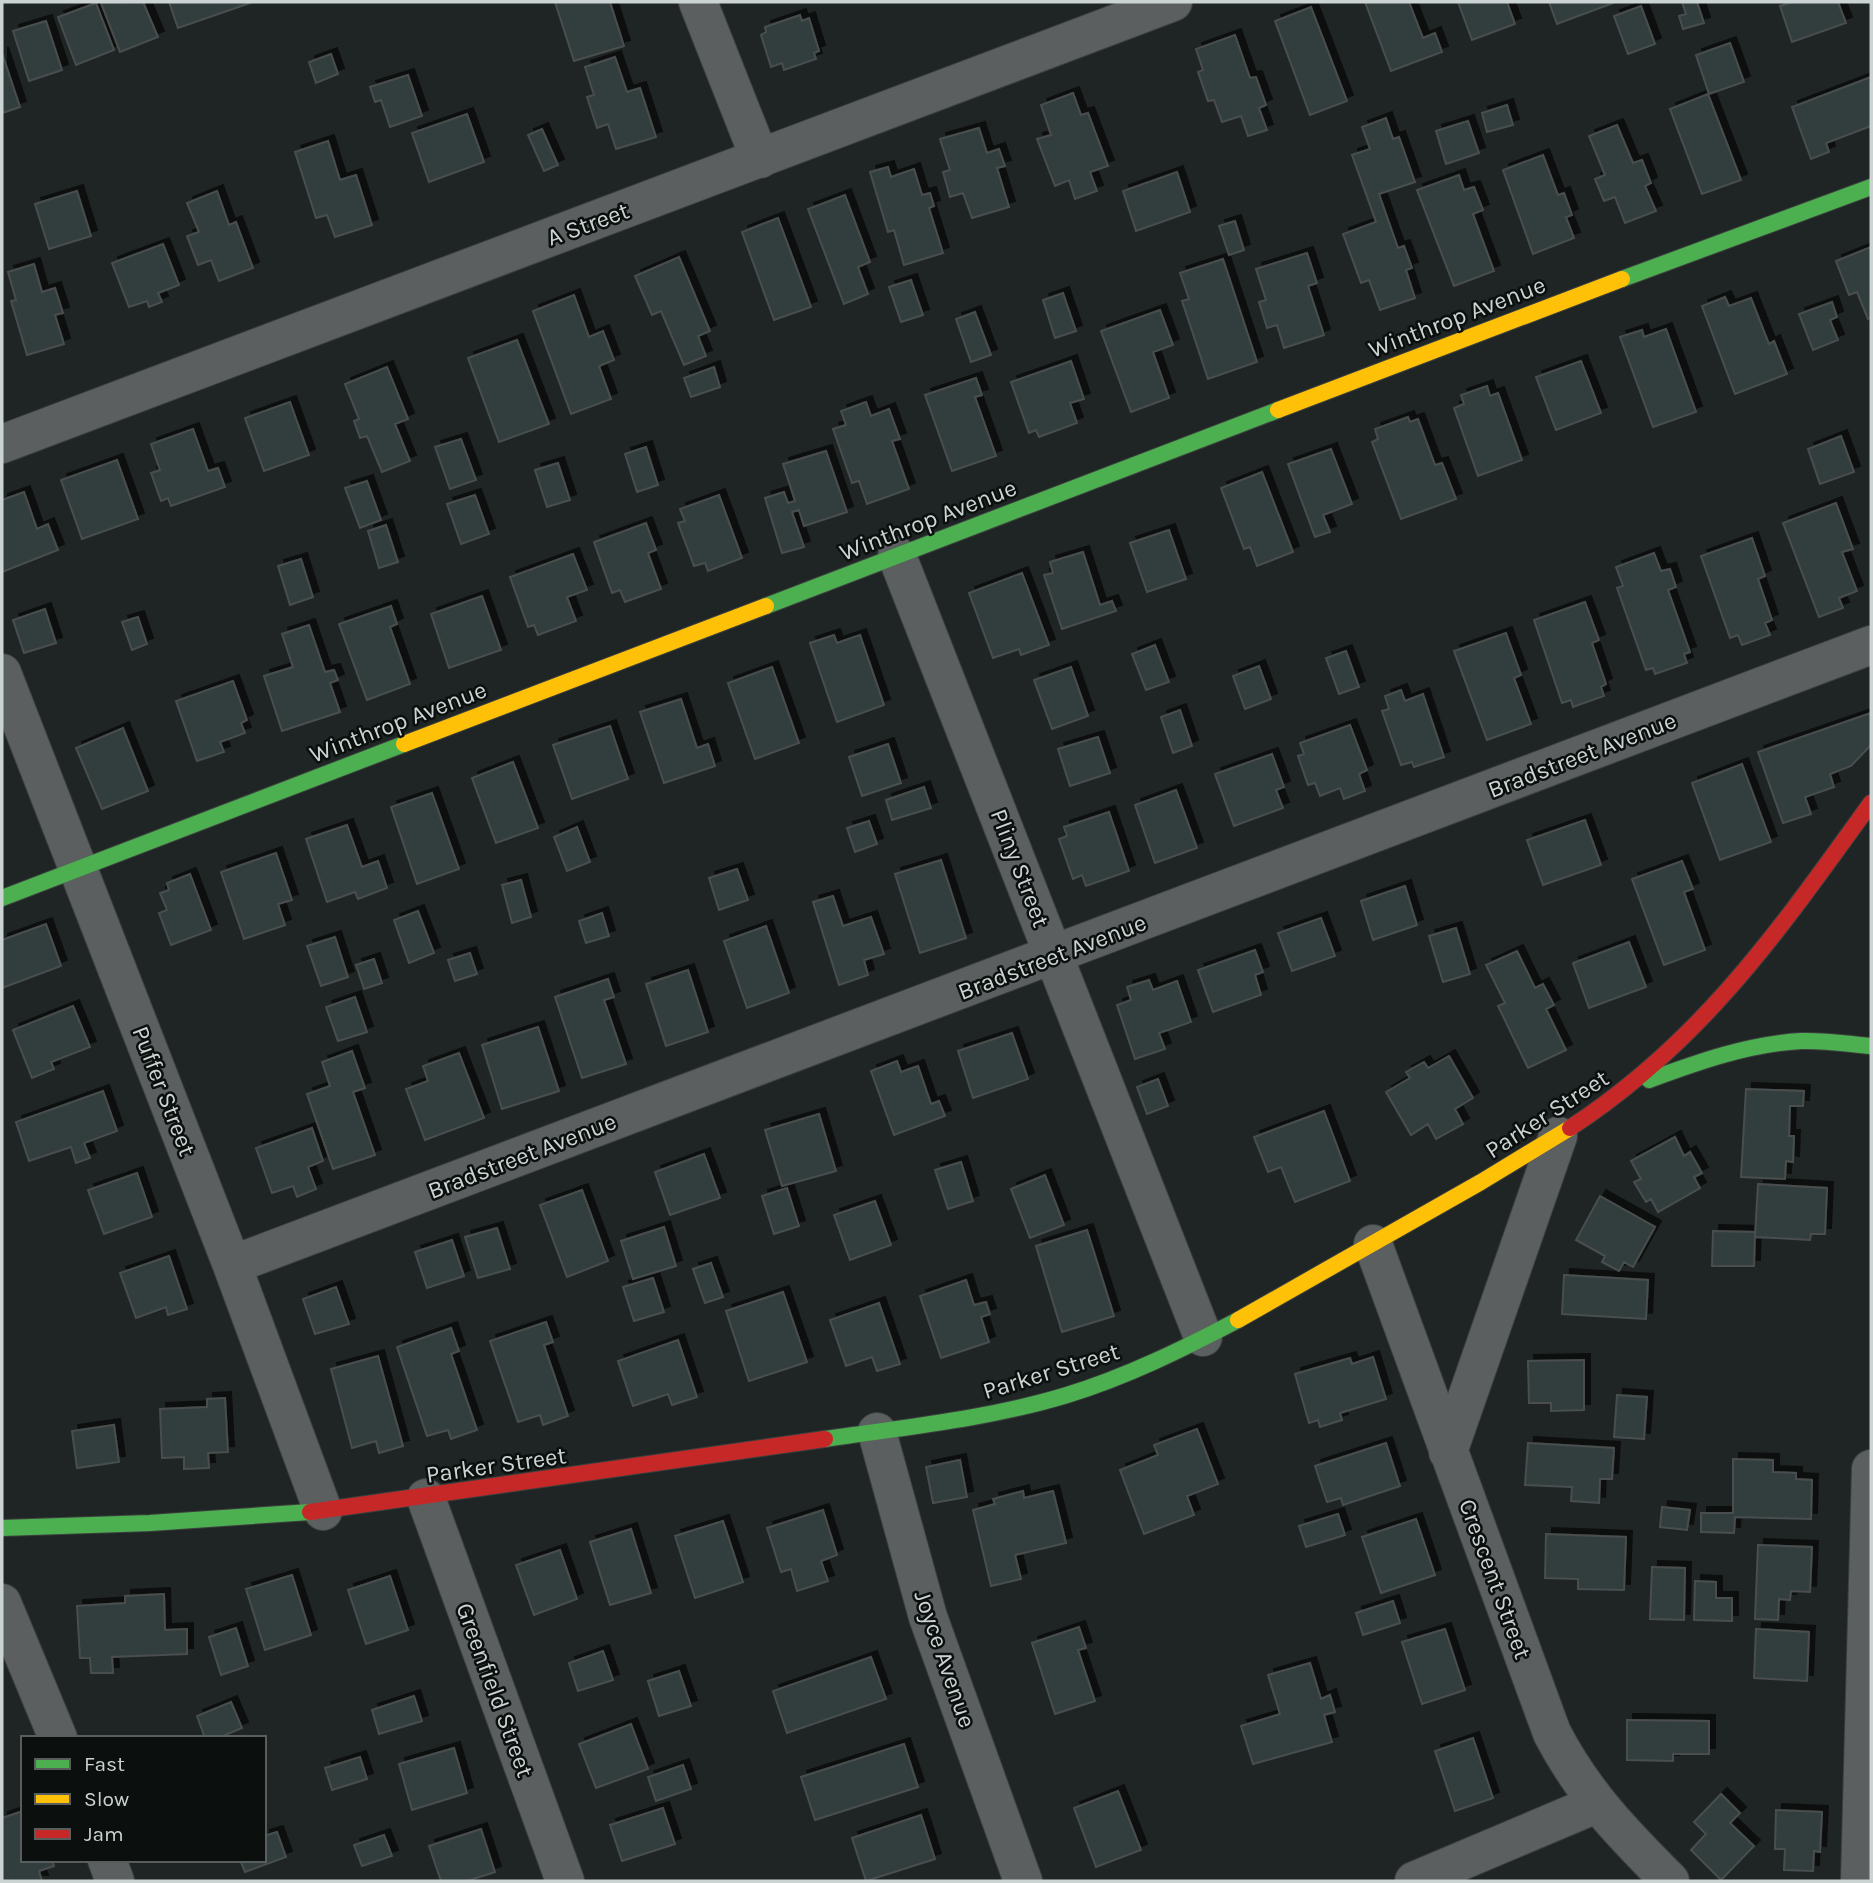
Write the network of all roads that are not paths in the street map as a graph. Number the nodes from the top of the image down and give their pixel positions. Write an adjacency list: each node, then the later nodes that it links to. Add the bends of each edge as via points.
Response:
1 (698, 2): 3 (street)
2 (1173, 2): 3 (street, A Street)
3 (760, 159): 5 (street, A Street)
4 (1871, 187): 6 (street, Winthrop Avenue)
5 (2, 444)
6 (897, 556): 10 (street, Winthrop Avenue); 12 (street, Pliny Street)
7 (1871, 645): 12 (street, Bradstreet Avenue)
8 (2, 673): 10 (street, Puffer Street)
9 (1871, 803): 14 (street, Parker Street, via 1728,991 1684,1039)
10 (78, 869): 11 (street, Winthrop Avenue); 17 (street, Puffer Street)
11 (2, 898)
12 (1054, 956): 17 (street, Bradstreet Avenue); 18 (street, Pliny Street)
13 (1871, 1046): 14 (street, via 1801,1041 1755,1047 1704,1059)
14 (1631, 1086): 15 (street, Parker Street)
15 (1558, 1136): 16 (street, Parker Street); 20 (street)
16 (1373, 1244): 18 (street, Parker Street); 20 (street, Crescent Street)
17 (232, 1265): 23 (street, Puffer Street)
18 (1203, 1337): 19 (street, Parker Street, via 1160,1360 1035,1405)
19 (877, 1433): 22 (street, Parker Street); 31 (street, Joyce Avenue, via 928,1617)
20 (1448, 1452): 27 (street, Crescent Street, via 1552,1733)
21 (1871, 1469): 34 (street)
22 (426, 1498): 23 (street, Parker Street); 30 (street, Greenfield Street)
23 (323, 1511): 24 (street, Parker Street)
24 (2, 1528)
25 (2, 1603): 26 (street)
26 (57, 1736)
27 (1596, 1804): 32 (street); 33 (street, Crescent Street)
28 (108, 1862): 29 (street)
29 (115, 1881)
30 (565, 1881)
31 (1023, 1881)
32 (1414, 1881)
33 (1670, 1881)
34 (1860, 1881)

